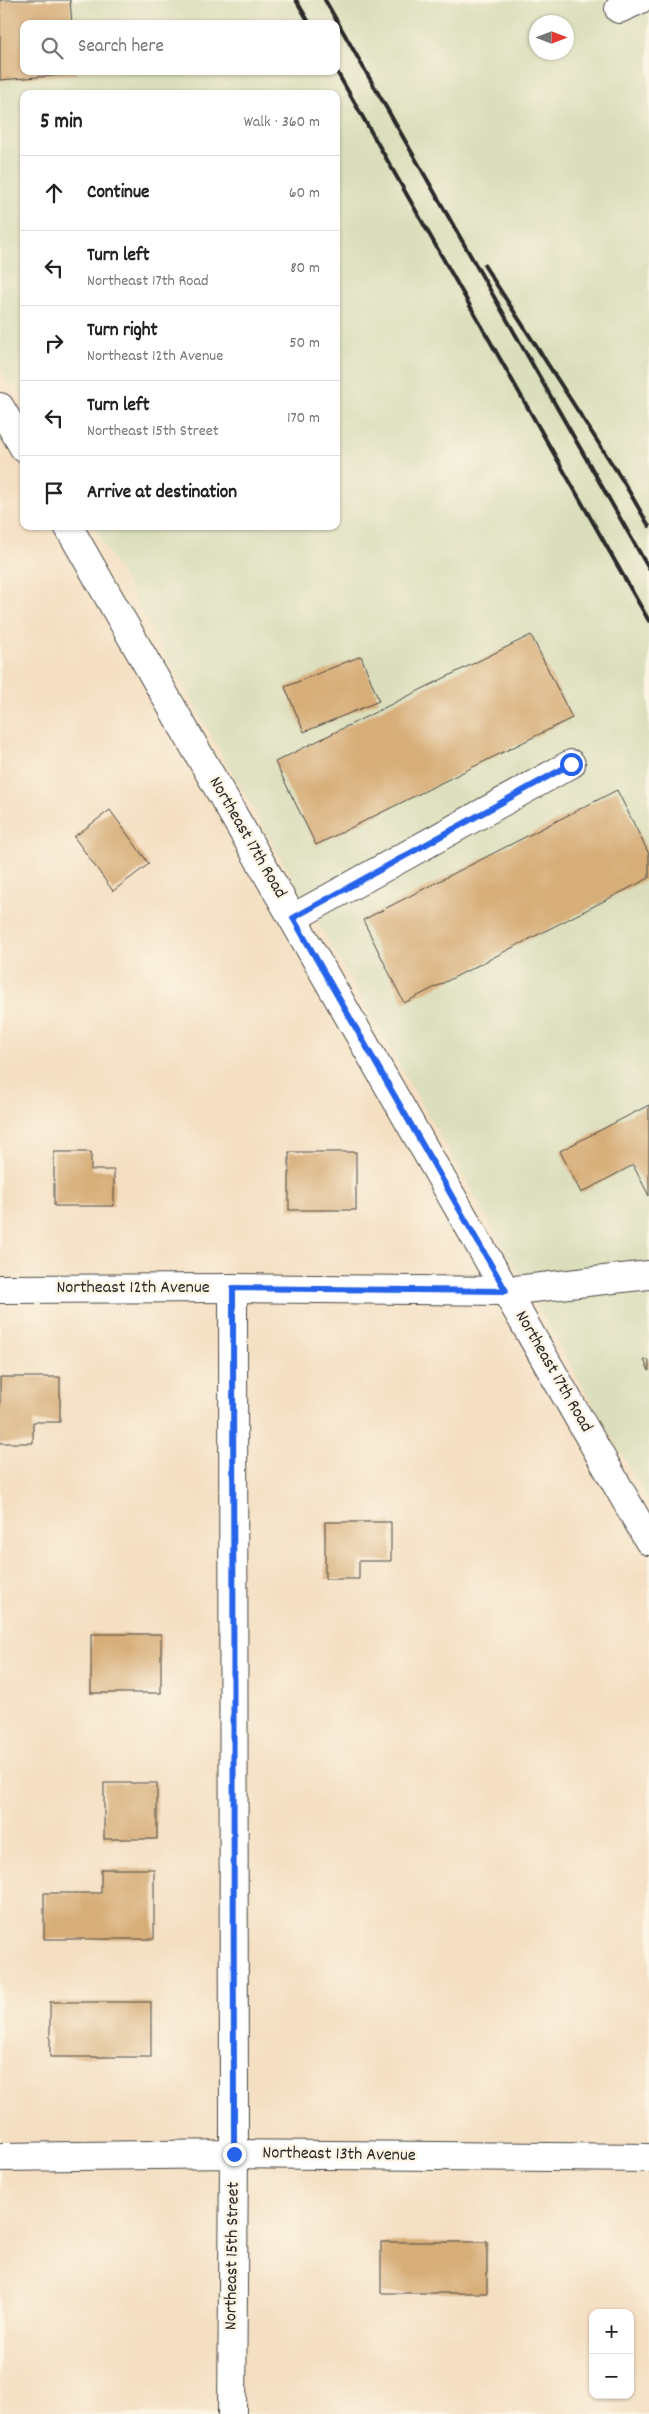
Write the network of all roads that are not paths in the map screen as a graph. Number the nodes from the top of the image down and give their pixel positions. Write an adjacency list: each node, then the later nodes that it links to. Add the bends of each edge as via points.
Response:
1 (0, 407): 2 (street)
2 (20, 441)
3 (70, 530): 5 (street, Northeast 17th Road)
4 (571, 764): 5 (street)
5 (293, 918): 9 (street, Northeast 17th Road)
6 (649, 1275): 9 (street, Northeast 12th Avenue)
7 (233, 1288): 8 (street, Northeast 12th Avenue); 9 (street, Northeast 12th Avenue); 11 (street, Northeast 15th Street)
8 (0, 1289)
9 (506, 1291): 10 (street, Northeast 17th Road)
10 (649, 1541)
11 (234, 2154): 12 (street, Northeast 13th Avenue); 13 (street, Northeast 13th Avenue); 14 (street, Northeast 15th Street)
12 (0, 2157)
13 (649, 2158)
14 (232, 2414)

